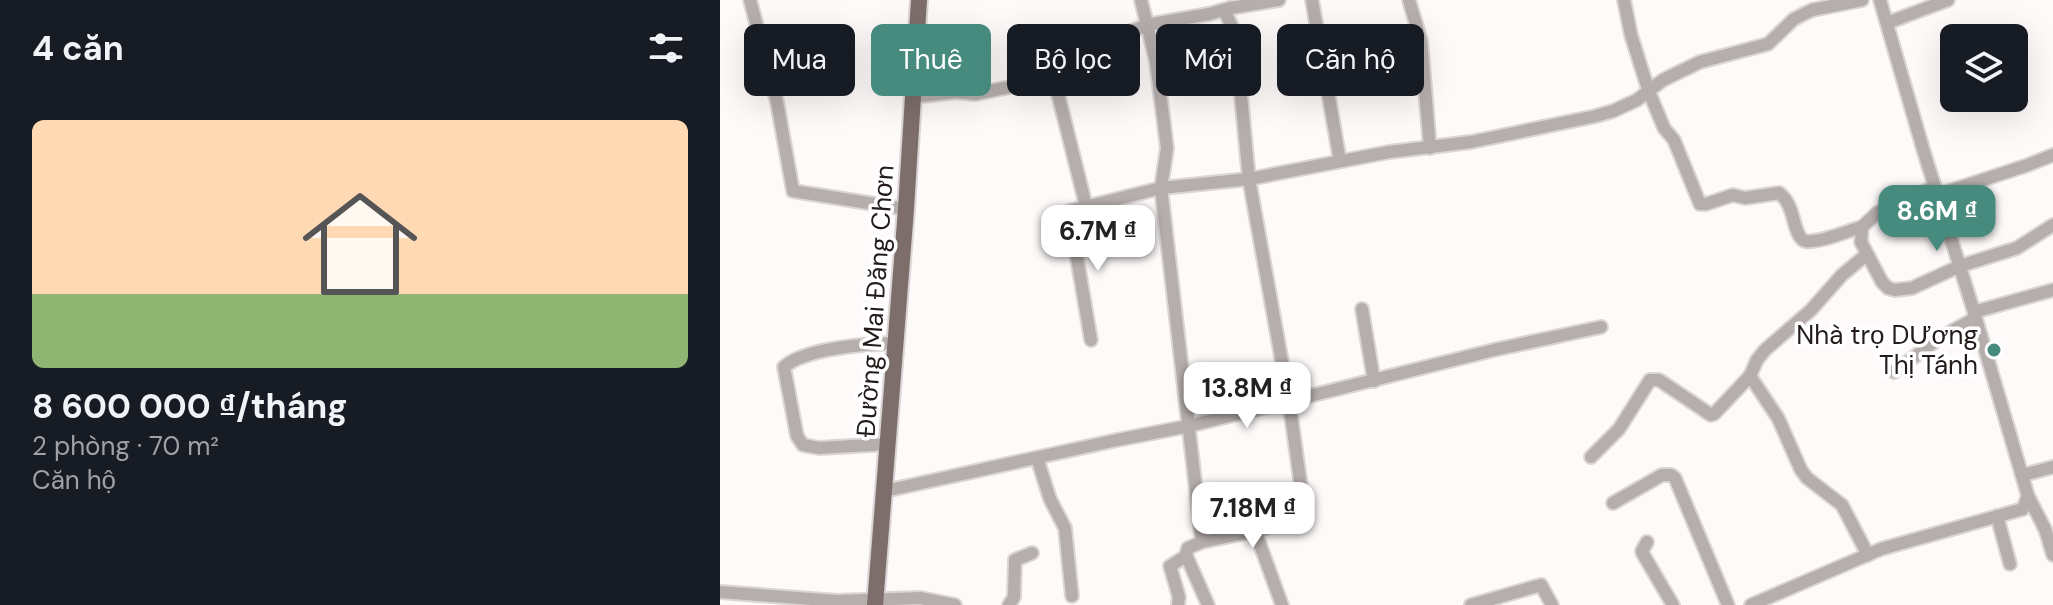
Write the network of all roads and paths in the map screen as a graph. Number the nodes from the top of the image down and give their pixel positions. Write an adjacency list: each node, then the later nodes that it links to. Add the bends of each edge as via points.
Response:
1 (750, 0): 26 (street, via 793,191)
2 (919, 0): 18 (main road, Đường Mai Đăng Chơn)
3 (1141, 0): 13 (street)
4 (1279, 0): 11 (street)
5 (1312, 0): 21 (street)
6 (1409, 0): 19 (street, via 1421,41)
7 (1624, 0): 16 (street)
8 (1862, 0): 16 (street, via 1812,10 1768,44 1700,62)
9 (1880, 0): 12 (street)
10 (1948, 0): 12 (street)
11 (1224, 10): 13 (street); 22 (street, via 1235,33)
12 (1887, 23): 24 (street)
13 (1147, 25): 14 (street); 23 (street, via 1167,148)
14 (1140, 28)
15 (1007, 88): 18 (street)
16 (1649, 92): 19 (street, via 1596,116); 28 (street, via 1700,204 1733,195 1779,193 1805,241)
17 (1058, 96): 25 (street)
18 (913, 97): 26 (main road, Đường Mai Đăng Chơn)
19 (1430, 148): 21 (street)
20 (2053, 155): 24 (street)
21 (1340, 161): 22 (street)
22 (1249, 179): 23 (street); 40 (street)
23 (1161, 188): 25 (street); 41 (street)
24 (1936, 191): 28 (street, via 1890,205); 30 (street)
25 (1086, 206): 35 (street, via 1069,211)
26 (906, 209): 36 (main road, Đường Mai Đăng Chơn)
27 (2053, 225): 30 (street, via 2017,248)
28 (1862, 227): 29 (street)
29 (1866, 255): 30 (street, via 1882,282 1895,290 1912,288); 38 (street, via 1765,350)
30 (1960, 266): 33 (street)
31 (2053, 290): 33 (street)
32 (1362, 309): 39 (street)
33 (1975, 315): 37 (street); 46 (street)
34 (1601, 327): 39 (street)
35 (1091, 340)
36 (896, 343): 42 (main road, Đường Mai Đăng Chơn); 42 (street, via 833,349 784,367 803,445)
37 (1894, 372)
38 (1750, 376): 43 (street, via 1711,415 1659,380 1650,380 1619,429); 56 (street, via 1778,418 1801,470 1842,505)
39 (1374, 381): 40 (street)
40 (1289, 401): 41 (street); 52 (street, via 1305,515)
41 (1189, 426): 44 (street); 53 (street)
42 (888, 444): 47 (main road, Đường Mai Đăng Chơn)
43 (1591, 457)
44 (1037, 458): 47 (street); 61 (street, via 1065,528)
45 (2053, 467): 46 (street)
46 (2023, 475): 48 (street)
47 (885, 491): 62 (main road, Đường Mai Đăng Chơn)
48 (2028, 496): 50 (street, via 2023,509); 51 (street)
49 (1613, 503): 72 (street, via 1662,475 1675,478)
50 (1997, 516): 56 (street); 59 (street)
51 (2049, 528): 57 (street)
52 (1255, 531): 53 (street); 68 (street)
53 (1202, 542): 58 (street, via 1188,548)
54 (1647, 542): 71 (street, via 1643,554)
55 (1032, 553): 65 (street, via 1015,560)
56 (1868, 555): 73 (street)
57 (2053, 555)
58 (1186, 556): 66 (street, via 1170,566); 67 (street)
59 (2010, 564)
60 (720, 592): 62 (street)
61 (1072, 596)
62 (876, 602): 63 (street, via 920,598)
63 (940, 603): 64 (street)
64 (955, 605)
65 (1009, 605)
66 (1178, 605)
67 (1208, 605)
68 (1282, 605)
69 (1471, 605): 70 (street, via 1541,585)
70 (1552, 605)
71 (1673, 605)
72 (1728, 605)
73 (1751, 605)

